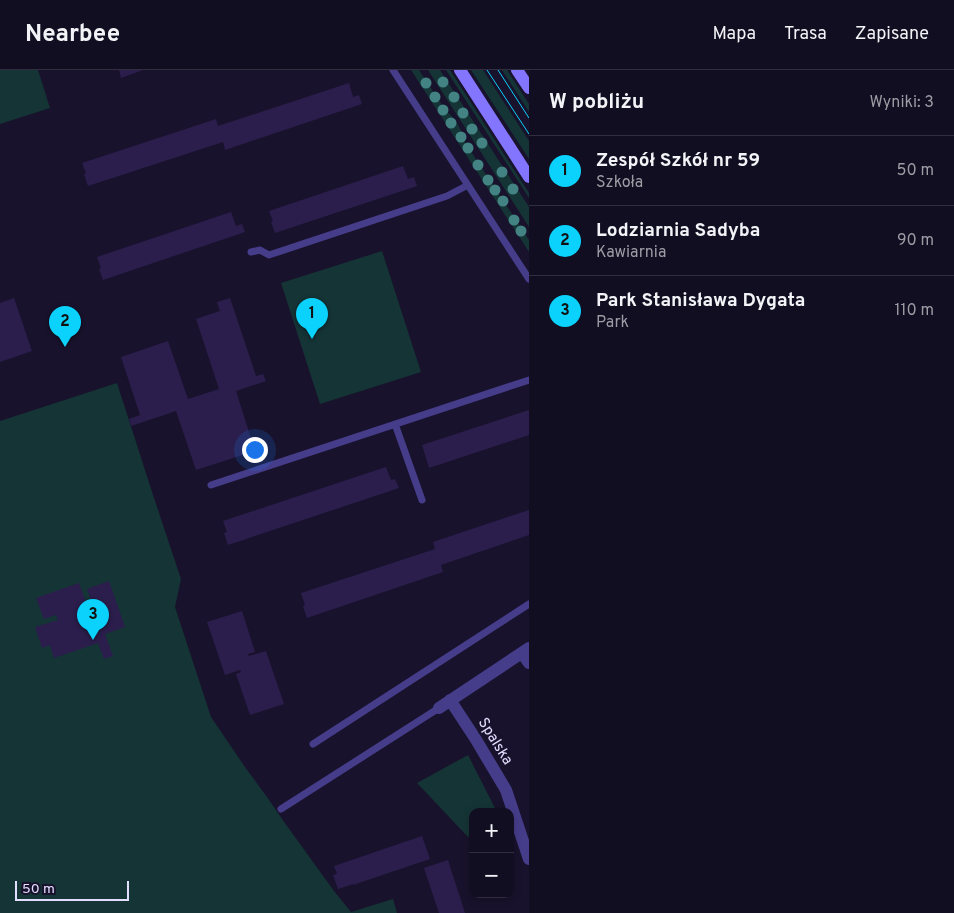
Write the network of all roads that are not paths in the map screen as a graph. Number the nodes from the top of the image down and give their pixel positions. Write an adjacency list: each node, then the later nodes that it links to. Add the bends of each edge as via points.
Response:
1 (393, 70): 6 (lane)
2 (460, 70): 5 (main road)
3 (517, 70): 4 (main road)
4 (529, 88)
5 (529, 176)
6 (468, 185): 7 (lane, via 447,196 269,255 260,250); 8 (lane)
7 (251, 252)
8 (529, 279)
9 (529, 380): 10 (lane)
10 (396, 424): 11 (lane); 12 (lane)
11 (211, 485)
12 (422, 500)
13 (529, 604): 17 (lane)
14 (527, 655): 15 (street)
15 (450, 700): 16 (street); 19 (street, Spalska, via 506,790)
16 (438, 708): 18 (lane)
17 (313, 744)
18 (281, 809)
19 (529, 859)

